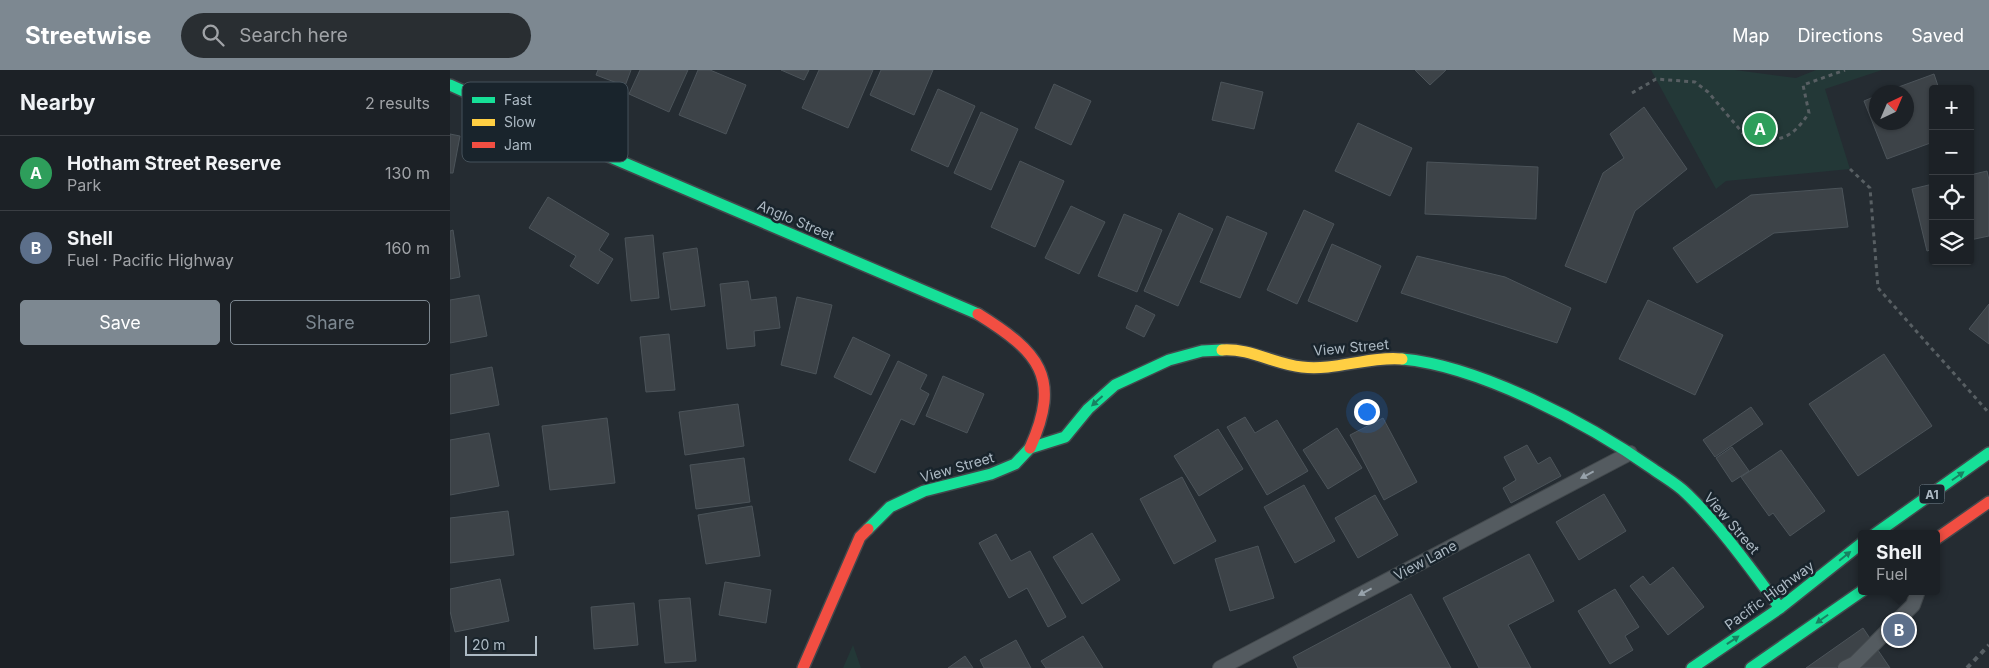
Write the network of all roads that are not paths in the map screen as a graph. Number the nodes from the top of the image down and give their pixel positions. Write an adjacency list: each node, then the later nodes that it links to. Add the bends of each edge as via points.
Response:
1 (450, 85): 2 (main road, Anglo Street)
2 (462, 90)
3 (622, 162): 4 (main road, Anglo Street, via 974,312 1004,330 1029,352 1046,381 1046,407 1041,428)
4 (1030, 448): 5 (main road, View Street, one-way to 4, via 1560,413 1506,389 1416,360 1384,357 1302,367 1236,349 1202,351 1137,373 1114,385 1065,437); 14 (main road, View Street, via 1016,464 991,474 924,491 890,506 860,537)
5 (1630, 453): 13 (main road, View Street, via 1685,492 1715,523); 15 (lane, View Lane, one-way to 15)
6 (1989, 453): 8 (main road, A1, one-way to 6)
7 (1989, 502): 9 (main road)
8 (1881, 530)
9 (1940, 538)
10 (1858, 546): 13 (main road, Pacific Highway, one-way to 10)
11 (1858, 594): 17 (main road, one-way to 17)
12 (1917, 595): 18 (lane, via 1913,605 1855,663)
13 (1780, 608): 16 (main road, Pacific Highway, one-way to 13)
14 (803, 668)
15 (1220, 668)
16 (1692, 668)
17 (1751, 668)
18 (1844, 668)

